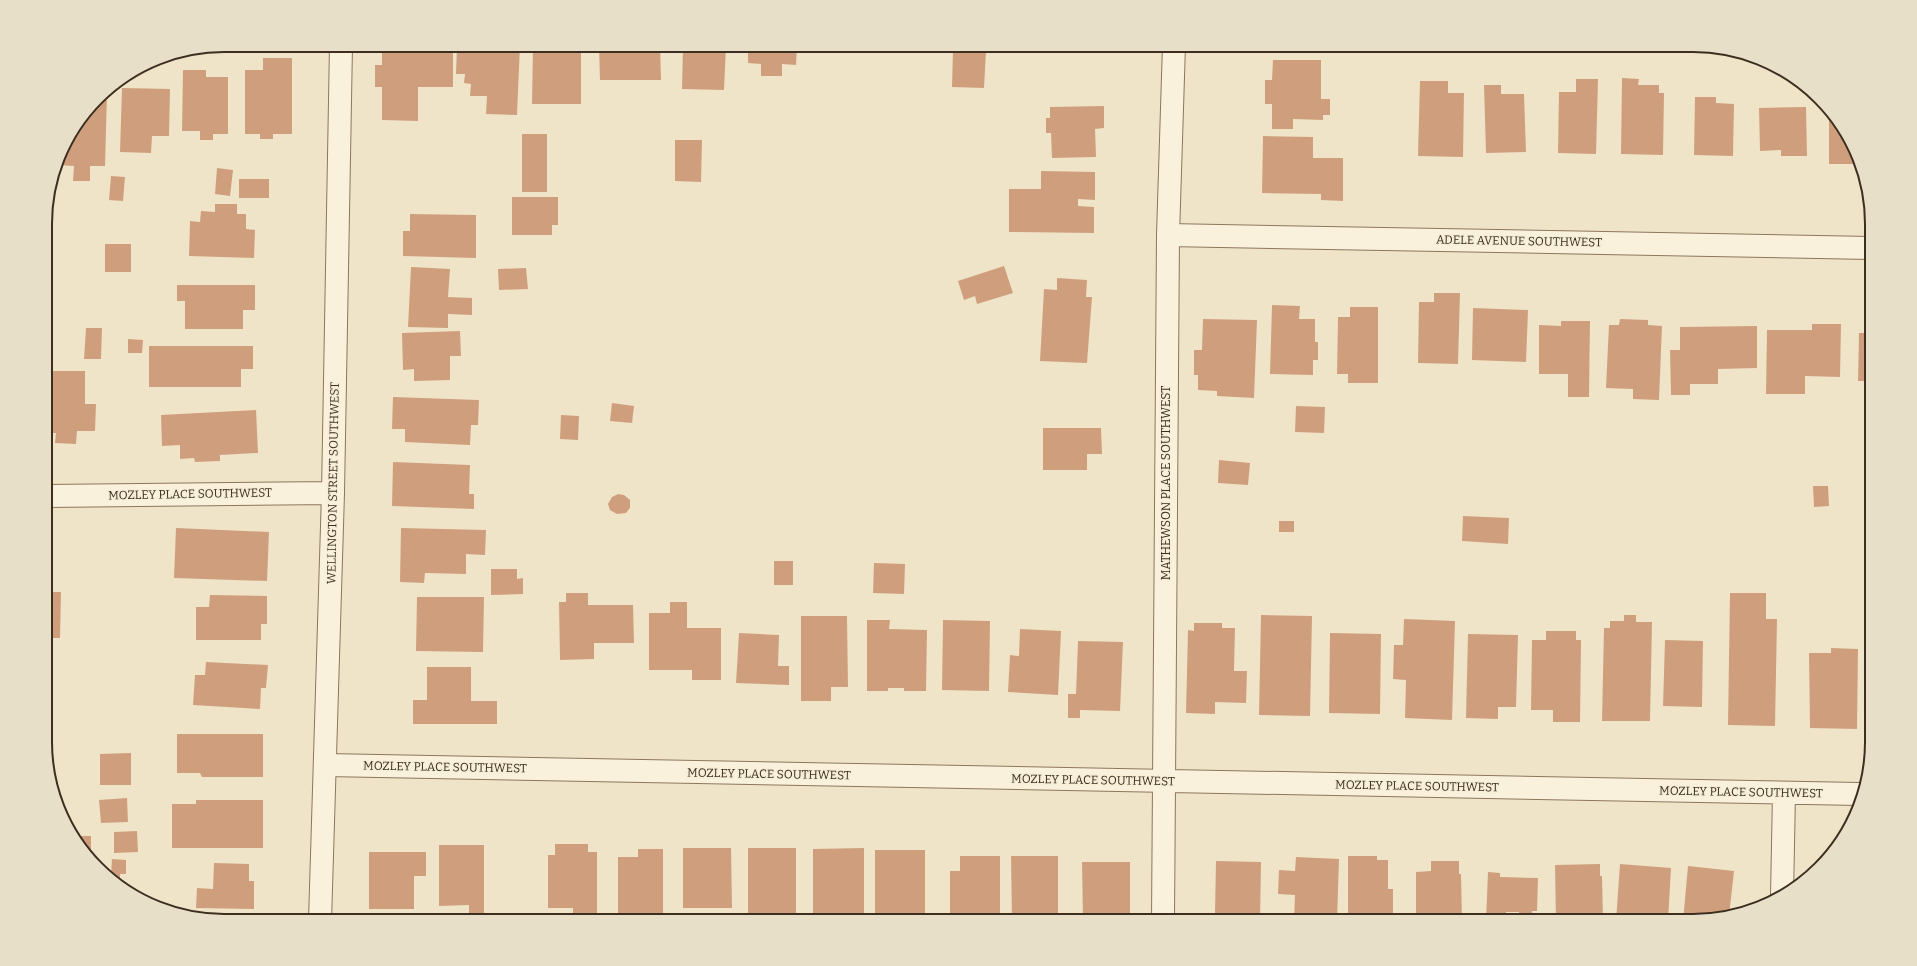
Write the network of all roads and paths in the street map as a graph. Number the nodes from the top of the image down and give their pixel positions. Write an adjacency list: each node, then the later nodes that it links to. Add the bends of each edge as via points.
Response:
1 (341, 52): 5 (street, WELLINGTON STREET SOUTHWEST)
2 (1174, 52): 3 (street, MATHEWSON PLACE SOUTHWEST)
3 (1168, 234): 4 (street, ADELE AVENUE SOUTHWEST); 8 (street, MATHEWSON PLACE SOUTHWEST)
4 (1865, 248)
5 (333, 493): 6 (street, MOZLEY PLACE SOUTHWEST); 7 (street, WELLINGTON STREET SOUTHWEST)
6 (52, 496)
7 (326, 765): 8 (street, MOZLEY PLACE SOUTHWEST); 12 (street, WELLINGTON STREET SOUTHWEST)
8 (1164, 781): 9 (street, MOZLEY PLACE SOUTHWEST); 13 (street, MATHEWSON PLACE SOUTHWEST)
9 (1784, 793): 10 (street, MOZLEY PLACE SOUTHWEST); 11 (street)
10 (1857, 794)
11 (1782, 889)
12 (320, 914)
13 (1163, 914)

